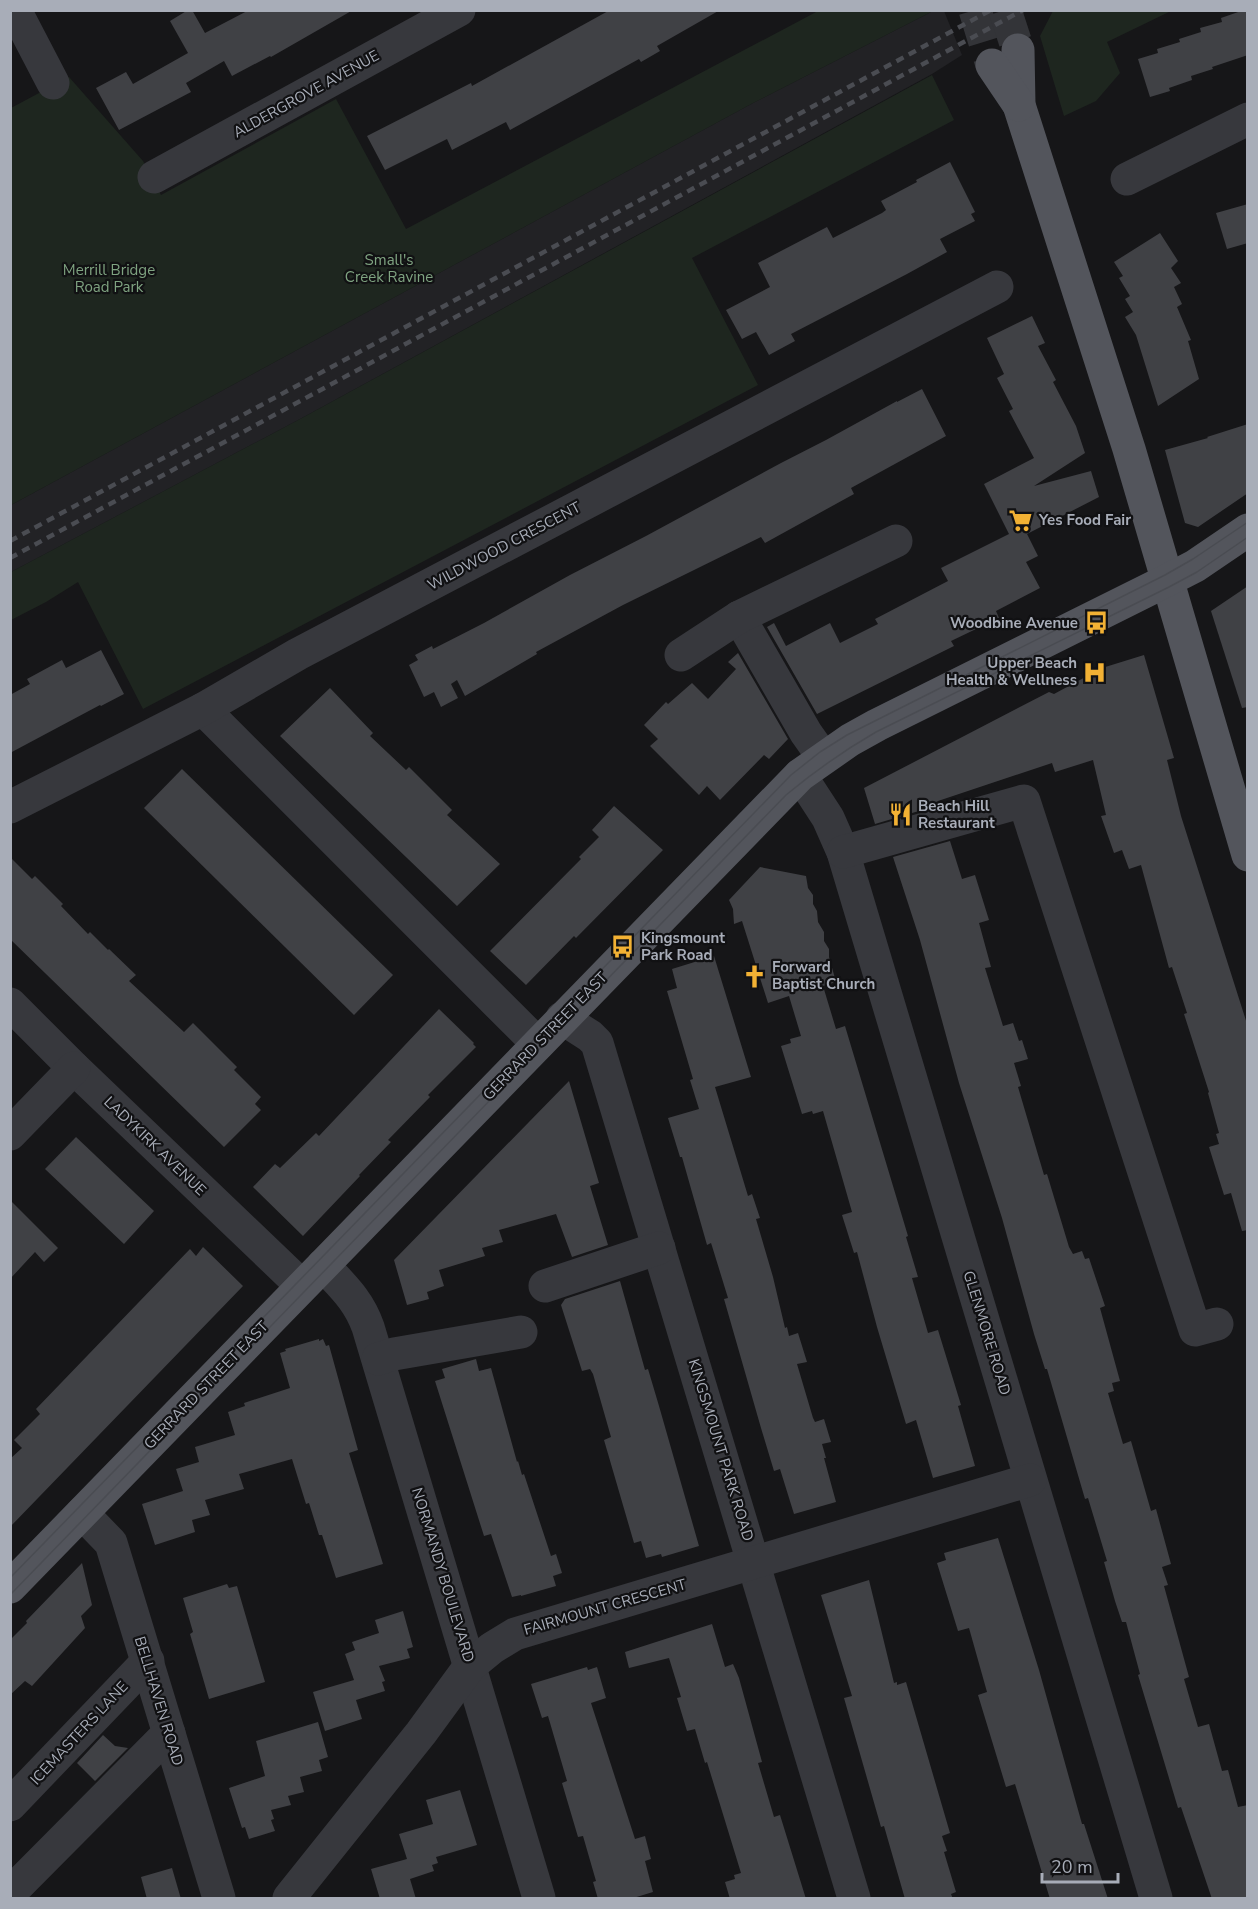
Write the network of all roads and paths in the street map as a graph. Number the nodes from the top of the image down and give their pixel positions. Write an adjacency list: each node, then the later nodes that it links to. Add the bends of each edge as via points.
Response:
1 (15, 10): 4 (street)
2 (459, 10): 6 (street, ALDERGROVE AVENUE)
3 (1005, 57): 11 (main road, via 1129,449)
4 (53, 83)
5 (1248, 119): 7 (street)
6 (154, 177)
7 (1127, 179)
8 (997, 287): 14 (street, WILDWOOD CRESCENT, via 298,654)
9 (1248, 530): 11 (main road, GERRARD STREET EAST)
10 (896, 541): 12 (street)
11 (1166, 581): 15 (main road, GERRARD STREET EAST, via 887,720); 18 (main road)
12 (739, 617): 13 (street); 15 (street, GLENMORE ROAD, via 806,733)
13 (681, 655)
14 (203, 709): 16 (street, WILDWOOD CRESCENT); 21 (street)
15 (812, 766): 17 (street, GLENMORE ROAD); 20 (main road, GERRARD STREET EAST)
16 (10, 807)
17 (843, 852): 27 (street, via 1024,801 1195,1330); 30 (street, GLENMORE ROAD)
18 (1248, 855)
19 (10, 1004): 22 (street, LADYKIRK AVENUE)
20 (562, 1018): 21 (main road, GERRARD STREET EAST); 24 (street, KINGSMOUNT PARK ROAD, via 597,1043)
21 (538, 1044): 25 (main road, GERRARD STREET EAST)
22 (74, 1068): 23 (street); 25 (street, LADYKIRK AVENUE)
23 (10, 1134)
24 (659, 1248): 26 (street); 32 (street, KINGSMOUNT PARK ROAD)
25 (312, 1275): 29 (street, NORMANDY BOULEVARD, via 353,1296); 31 (main road, GERRARD STREET EAST)
26 (545, 1286)
27 (1217, 1324)
28 (521, 1332): 29 (street)
29 (378, 1359): 35 (street, NORMANDY BOULEVARD)
30 (1030, 1480): 32 (street, FAIRMOUNT CRESCENT); 43 (street, GLENMORE ROAD)
31 (82, 1513): 33 (main road, GERRARD STREET EAST); 34 (street, BELLHAVEN ROAD, via 111,1544)
32 (755, 1563): 35 (street, FAIRMOUNT CRESCENT, via 515,1634); 42 (street, KINGSMOUNT PARK ROAD)
33 (10, 1587)
34 (148, 1661): 36 (street, BELLHAVEN ROAD); 37 (street, ICEMASTERS LANE)
35 (470, 1666): 40 (street, FAIRMOUNT CRESCENT); 41 (street, NORMANDY BOULEVARD)
36 (169, 1733): 38 (street); 39 (street, BELLHAVEN ROAD)
37 (10, 1805)
38 (10, 1893)
39 (219, 1899)
40 (289, 1899)
41 (539, 1899)
42 (854, 1899)
43 (1156, 1899)

